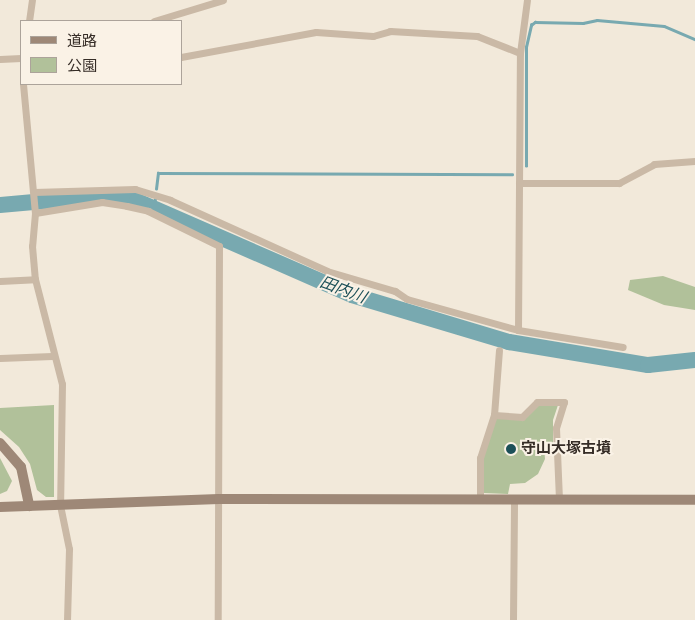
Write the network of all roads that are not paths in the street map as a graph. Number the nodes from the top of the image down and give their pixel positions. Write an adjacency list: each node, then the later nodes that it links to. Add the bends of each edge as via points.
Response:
1 (32, 0): 4 (street)
2 (223, 0): 5 (street)
3 (527, 0): 6 (street)
4 (29, 20)
5 (157, 20)
6 (520, 53): 7 (street, via 477,36 390,31 373,36 316,32); 12 (street)
7 (182, 57)
8 (20, 58): 9 (street)
9 (0, 59)
10 (23, 85): 13 (street)
11 (695, 162): 12 (street, via 654,164 619,182)
12 (519, 183): 17 (street)
13 (34, 194): 14 (street); 17 (street, via 135,189 170,200 327,271)
14 (35, 212): 15 (street, via 32,246); 24 (street, via 102,202 126,206 148,211 219,246)
15 (35, 279): 16 (street); 20 (street)
16 (0, 281)
17 (518, 330): 18 (street)
18 (623, 347)
19 (499, 350): 22 (street)
20 (52, 356): 21 (street); 29 (street, via 62,384)
21 (0, 358)
22 (494, 415): 25 (street, via 480,458); 27 (street, via 522,417 537,402 564,402 556,428)
23 (0, 443): 30 (street, via 21,467)
24 (219, 499): 25 (street); 29 (street); 33 (street)
25 (480, 500): 26 (street)
26 (514, 500): 27 (street); 34 (street)
27 (559, 500): 28 (street)
28 (695, 500)
29 (60, 505): 30 (street); 32 (street, via 69,549)
30 (30, 506): 31 (street)
31 (0, 507)
32 (67, 620)
33 (218, 620)
34 (513, 620)

